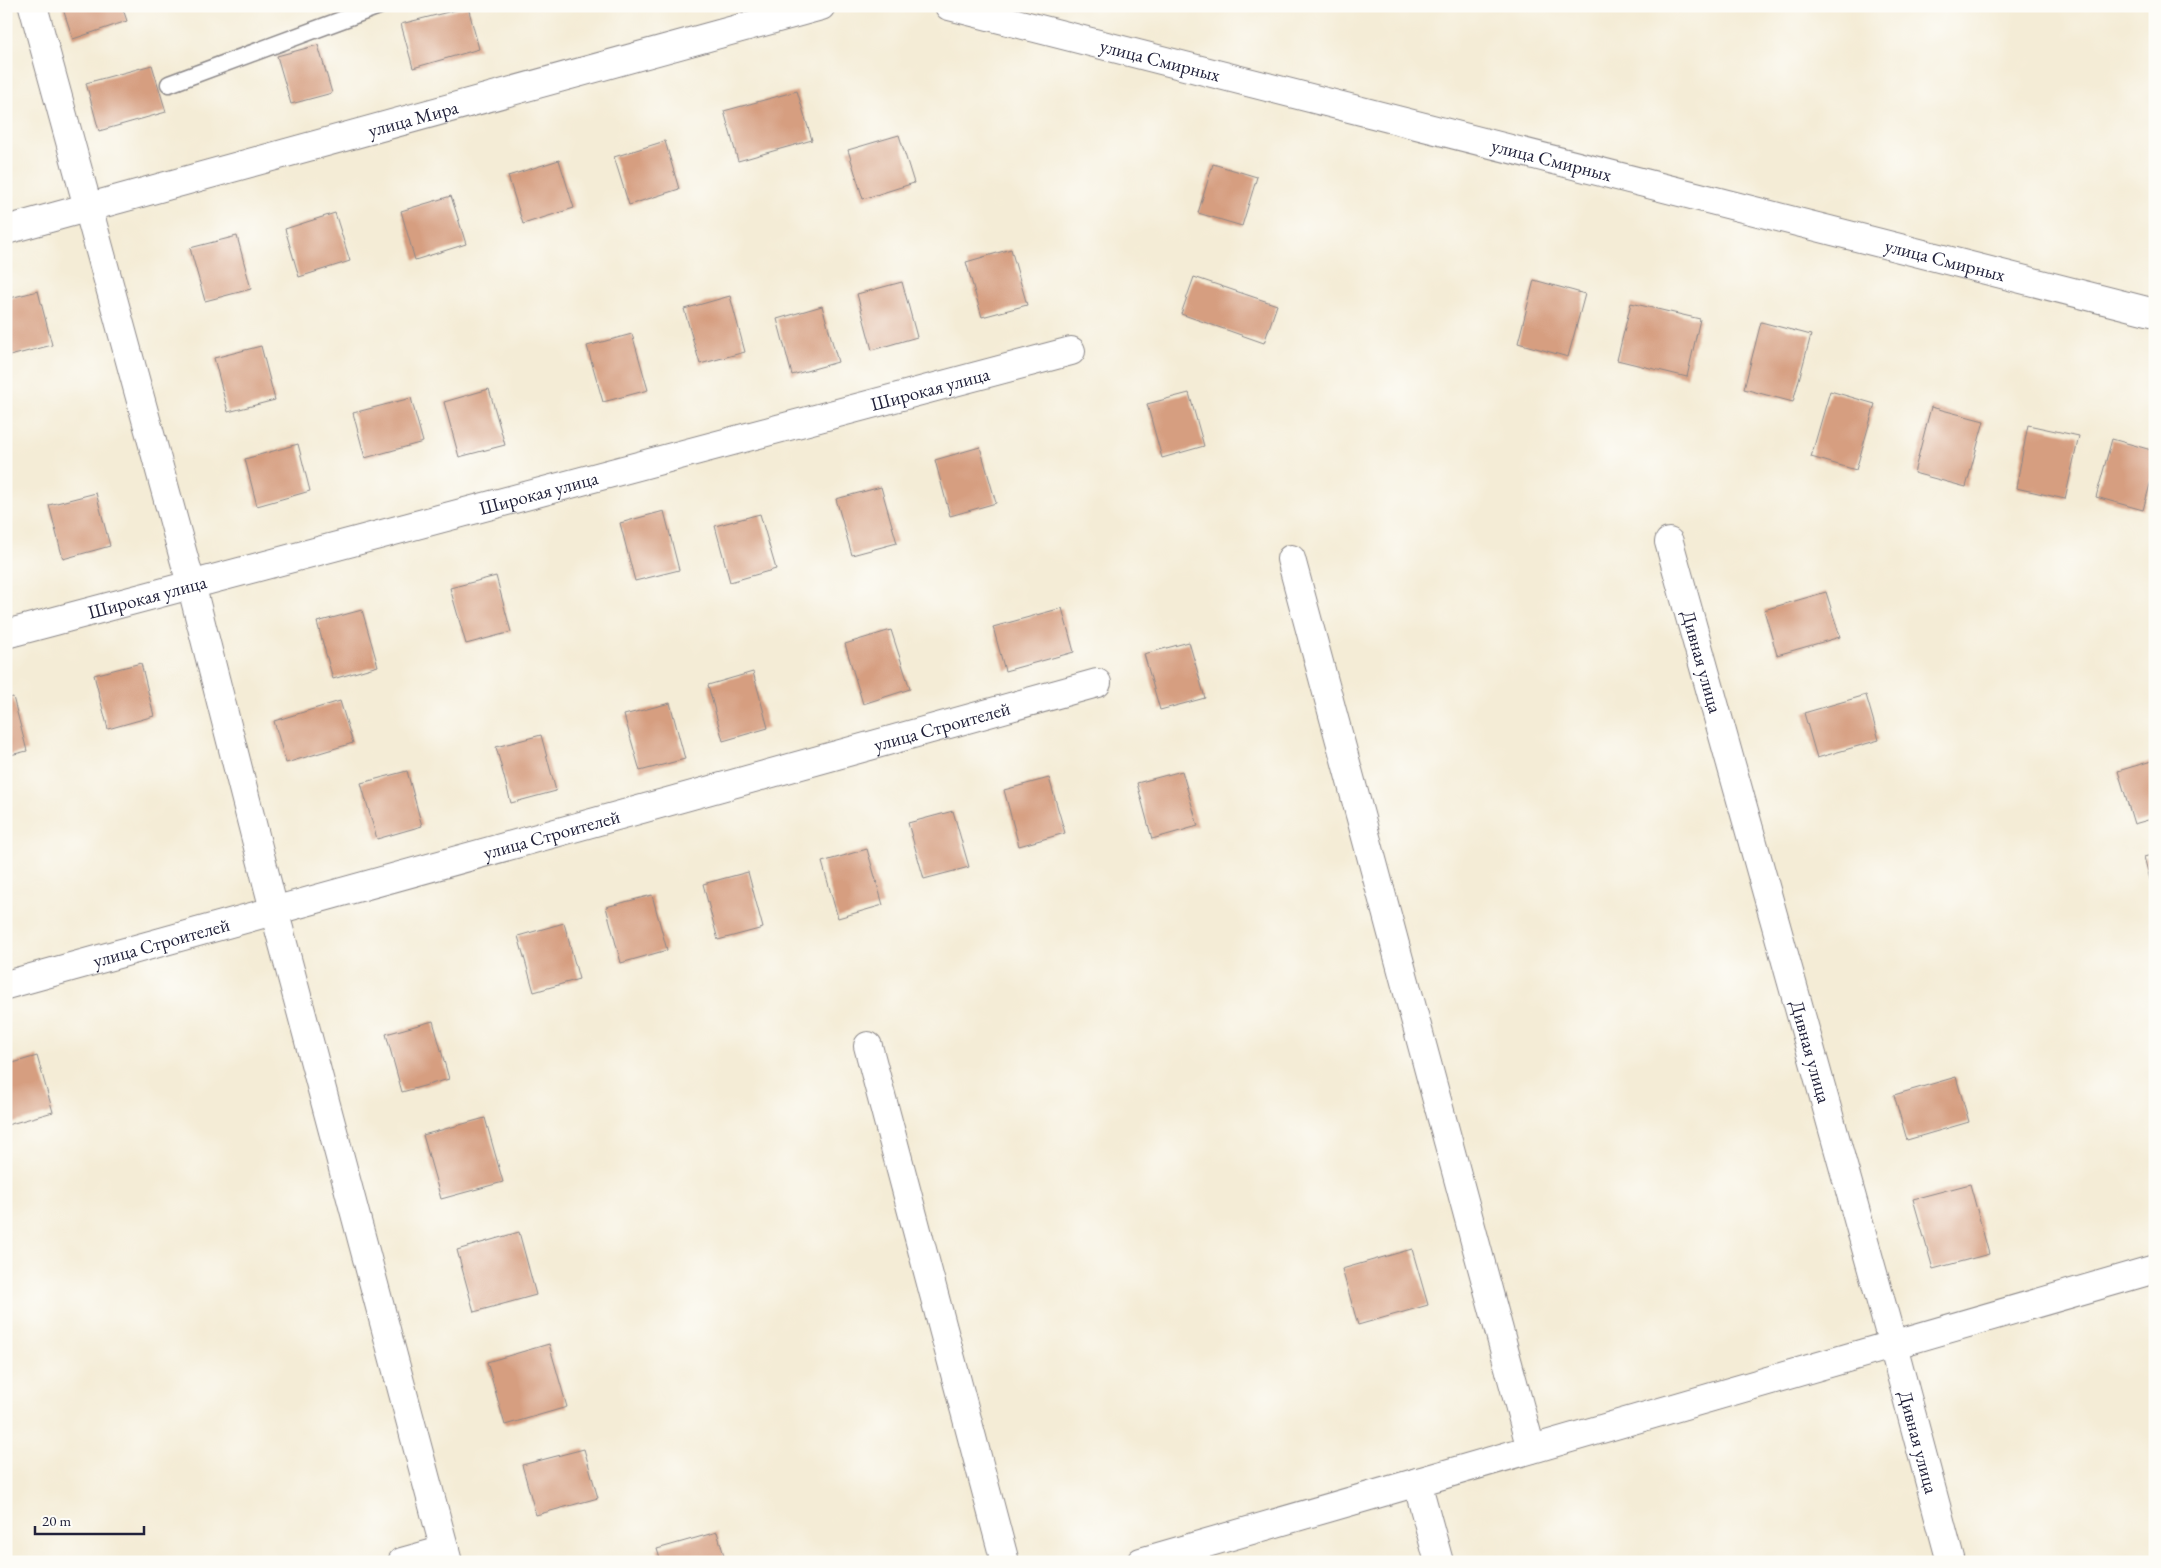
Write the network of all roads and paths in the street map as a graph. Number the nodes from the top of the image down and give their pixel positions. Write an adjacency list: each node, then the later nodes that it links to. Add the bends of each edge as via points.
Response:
1 (33, 6): 6 (street)
2 (379, 6): 5 (lane)
3 (821, 6): 6 (street, улица Мира)
4 (949, 6): 8 (street, улица Смирных)
5 (169, 84)
6 (89, 208): 7 (street, улица Мира); 12 (street)
7 (6, 230)
8 (2155, 313)
9 (1071, 351): 12 (street, Широкая улица)
10 (1669, 542): 19 (street, Дивная улица)
11 (1291, 559): 20 (street)
12 (191, 584): 13 (street, Широкая улица); 15 (street)
13 (6, 634)
14 (1097, 682): 15 (street, улица Строителей)
15 (274, 910): 16 (street, улица Строителей); 22 (street)
16 (6, 985)
17 (868, 1046): 24 (street)
18 (2155, 1269): 19 (street)
19 (1893, 1345): 20 (street); 27 (street, Дивная улица)
20 (1531, 1449): 21 (street)
21 (1417, 1482): 25 (street); 26 (street)
22 (446, 1556): 23 (street)
23 (402, 1562)
24 (1005, 1562)
25 (1141, 1562)
26 (1439, 1562)
27 (1951, 1562)

